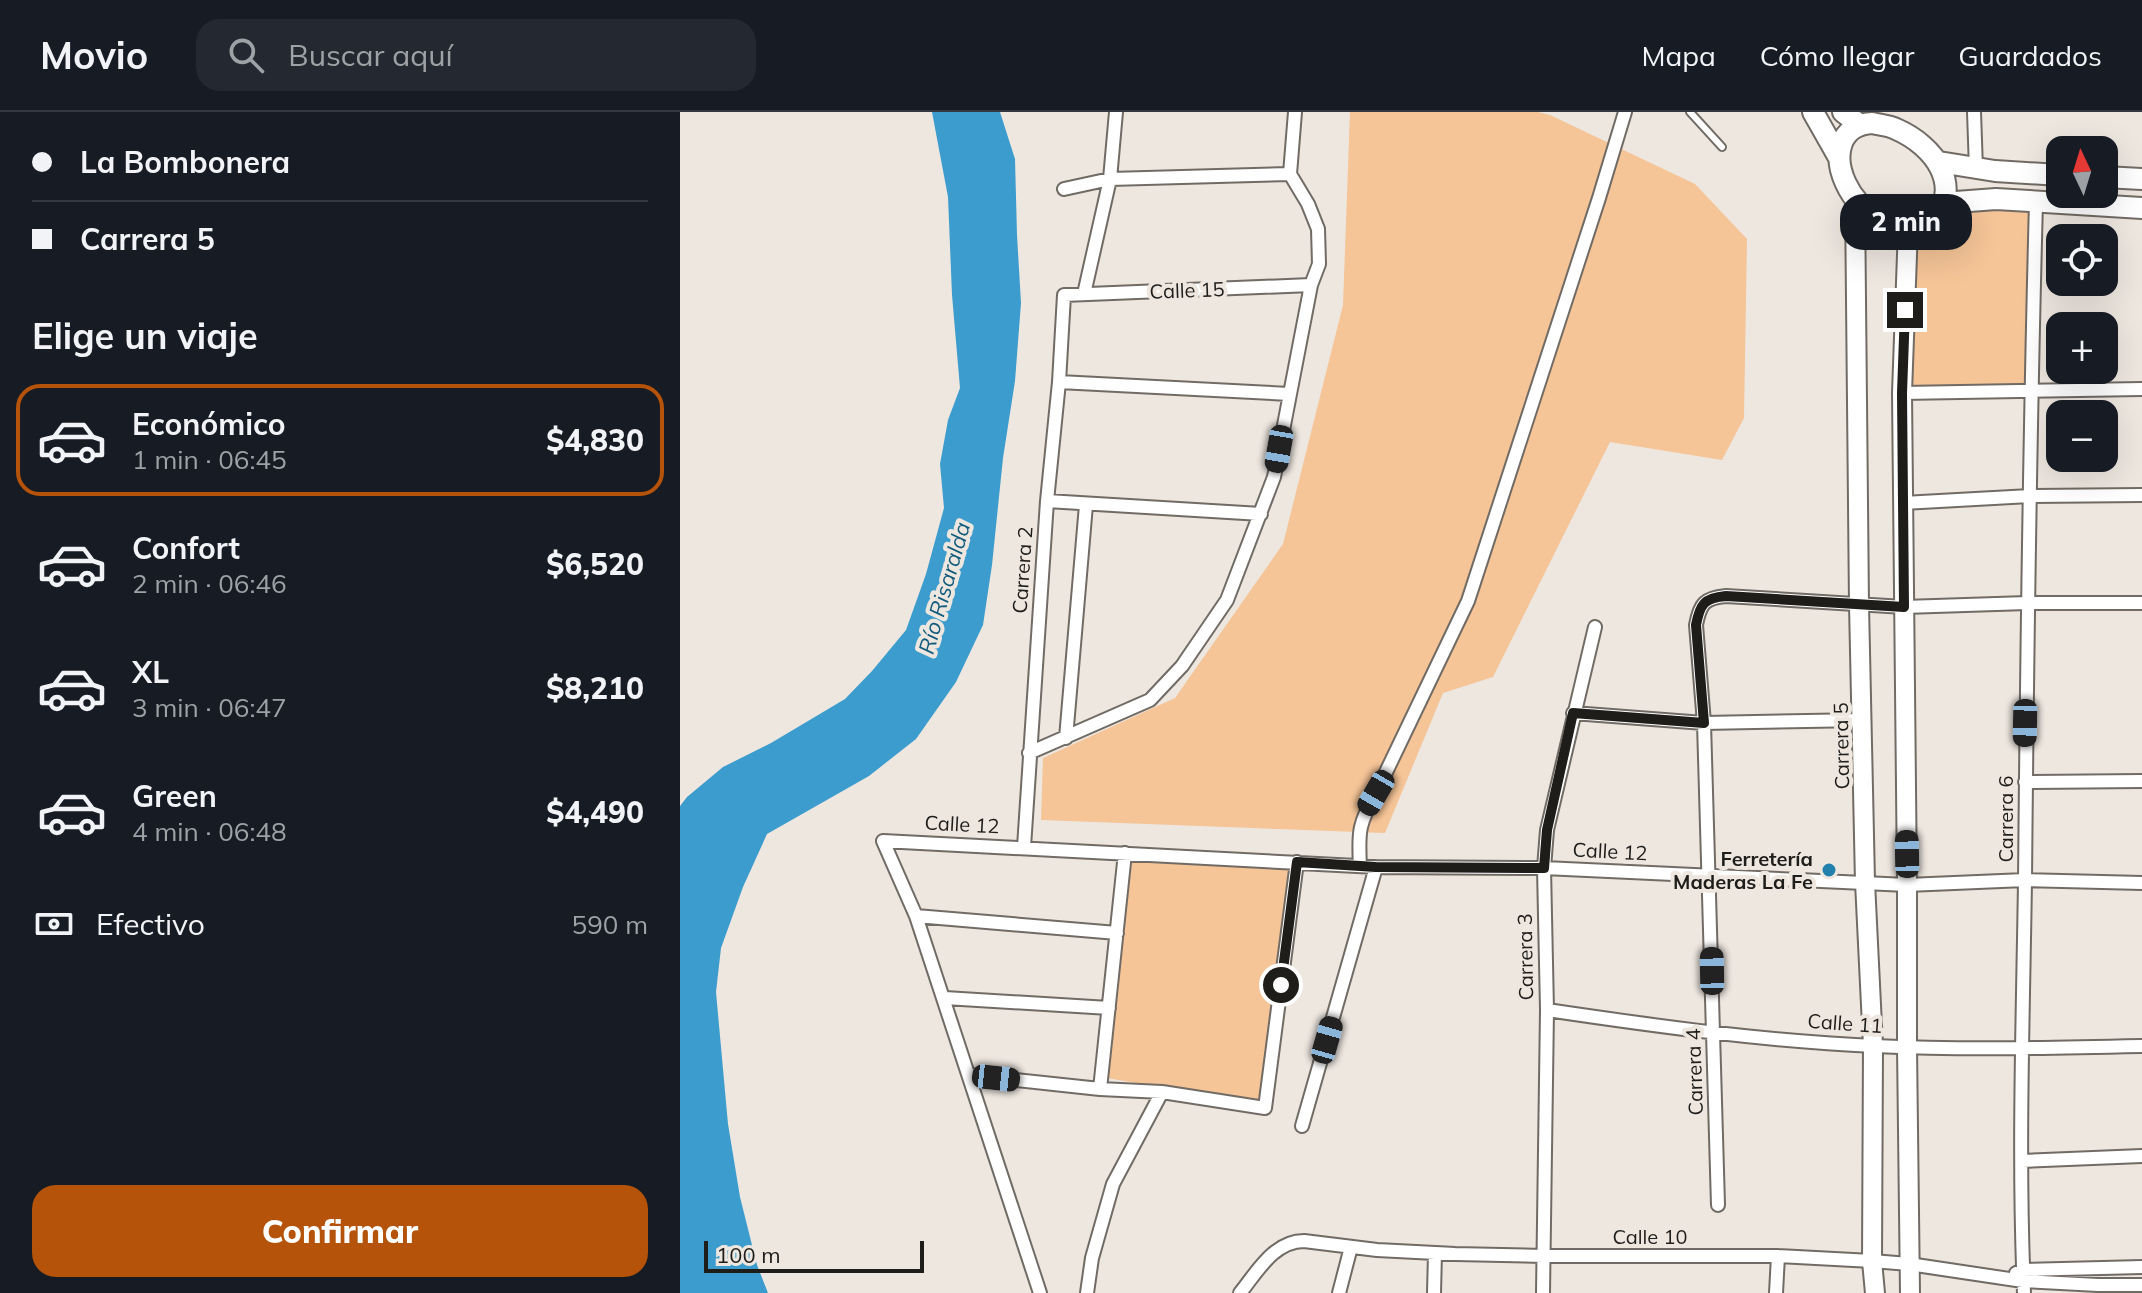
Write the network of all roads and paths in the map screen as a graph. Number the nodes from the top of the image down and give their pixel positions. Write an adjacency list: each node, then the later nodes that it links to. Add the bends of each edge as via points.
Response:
1 (1116, 112): 17 (street)
2 (1295, 112): 14 (street)
3 (1625, 112): 54 (street, via 1468,601 1363,815)
4 (1690, 112): 10 (lane)
5 (1813, 112): 11 (main road)
6 (1843, 112): 8 (main road)
7 (1974, 112): 13 (street)
8 (1865, 120): 9 (main road); 11 (main road, via 1845,137)
9 (1893, 120): 12 (main road)
10 (1722, 147)
11 (1838, 156): 20 (main road)
12 (1939, 162): 13 (main road); 23 (main road, via 1946,184)
13 (1976, 169): 15 (main road)
14 (1290, 174): 17 (street); 25 (street, via 1318,229 1319,264)
15 (2046, 174)
16 (2118, 178): 18 (main road)
17 (1110, 179): 19 (street); 26 (street)
18 (2142, 179)
19 (1064, 189)
20 (1855, 198): 24 (main road, via 1880,220); 41 (main road, Carrera 5)
21 (2036, 202): 22 (main road); 23 (main road, via 1956,202); 30 (street, Carrera 6)
22 (2142, 208)
23 (1942, 212): 24 (main road, via 1932,224)
24 (1908, 227): 31 (main road)
25 (1311, 285): 26 (street, Calle 15); 32 (street)
26 (1084, 294): 27 (street, Calle 15)
27 (1064, 295): 28 (street, Carrera 2)
28 (1059, 382): 32 (street); 35 (street, Carrera 2)
29 (2142, 389): 30 (street)
30 (2031, 392): 31 (street); 34 (street, Carrera 6)
31 (1902, 393): 36 (main road)
32 (1289, 394): 38 (street, via 1274,477)
33 (2142, 495): 34 (street)
34 (2030, 496): 36 (street); 39 (street, Carrera 6)
35 (1047, 501): 37 (street); 48 (street, Carrera 2)
36 (1903, 503): 42 (main road)
37 (1086, 505): 38 (street); 47 (street)
38 (1261, 514): 47 (street, via 1227,600 1182,666 1150,700)
39 (2027, 603): 40 (street); 42 (street); 50 (street, Carrera 6)
40 (2142, 603)
41 (1859, 605): 42 (street); 45 (main road, Carrera 5); 46 (street, Carrera 4, via 1726,596 1703,603 1696,625)
42 (1904, 607): 61 (main road)
43 (1595, 627): 44 (street, Carrera 3)
44 (1573, 713): 46 (street); 56 (street, Carrera 3, via 1547,830)
45 (1863, 720): 46 (street); 59 (main road, Carrera 5)
46 (1704, 723): 57 (street, Carrera 4)
47 (1066, 738): 48 (street)
48 (1029, 753): 51 (street, Carrera 2)
49 (2142, 781): 50 (street)
50 (2025, 782): 58 (street, Carrera 6)
51 (1024, 847): 52 (street, Calle 12); 62 (street, Calle 12, via 883,841)
52 (1125, 853): 53 (street, Calle 12); 63 (street)
53 (1297, 862): 54 (street, Calle 12); 74 (street, via 1265,1108)
54 (1360, 866): 55 (street, Calle 12)
55 (1376, 867): 56 (street, Calle 12); 75 (street)
56 (1544, 868): 57 (street, Calle 12); 66 (street, Carrera 3)
57 (1709, 877): 59 (street, Calle 12); 67 (street, Carrera 4)
58 (2025, 880): 60 (street, Calle 12); 61 (street, Calle 12); 71 (street, Carrera 6)
59 (1865, 882): 61 (street, Calle 12); 68 (main road, Carrera 5)
60 (2142, 883)
61 (1907, 885): 70 (main road)
62 (916, 916): 63 (street); 64 (street)
63 (1117, 933): 65 (street)
64 (945, 998): 65 (street); 72 (street)
65 (1109, 1008): 73 (street)
66 (1547, 1010): 67 (street, Calle 11); 81 (street, Carrera 3)
67 (1713, 1034): 68 (street, Calle 11); 78 (street, Carrera 4)
68 (1873, 1046): 70 (street, Calle 11); 83 (main road, Carrera 5)
69 (2142, 1046): 71 (street, Calle 11)
70 (1907, 1047): 71 (street, Calle 11); 84 (main road)
71 (2021, 1048): 77 (street, Carrera 6)
72 (970, 1075): 73 (street); 88 (street)
73 (1100, 1089): 74 (street)
74 (1162, 1092): 89 (street, via 1113,1184)
75 (1302, 1126)
76 (2142, 1156): 77 (street)
77 (2022, 1161): 86 (street, Carrera 6)
78 (1718, 1205)
79 (1351, 1247): 80 (street, Calle 10); 90 (street, Calle 10, via 1293,1241 1265,1262); 91 (street)
80 (1435, 1253): 81 (street, Calle 10); 92 (street)
81 (1544, 1256): 82 (street, Calle 10); 93 (street, Carrera 3)
82 (1778, 1256): 83 (street, Calle 10); 94 (street)
83 (1872, 1261): 84 (street, Calle 10); 95 (main road, Carrera 5)
84 (1909, 1264): 86 (street, Calle 10); 96 (main road)
85 (2142, 1267): 86 (street, Calle 10)
86 (2024, 1281): 87 (street, Calle 10)
87 (2142, 1285)
88 (1040, 1293)
89 (1087, 1293)
90 (1240, 1293)
91 (1339, 1293)
92 (1434, 1293)
93 (1543, 1293)
94 (1776, 1293)
95 (1875, 1293)
96 (1910, 1293)

